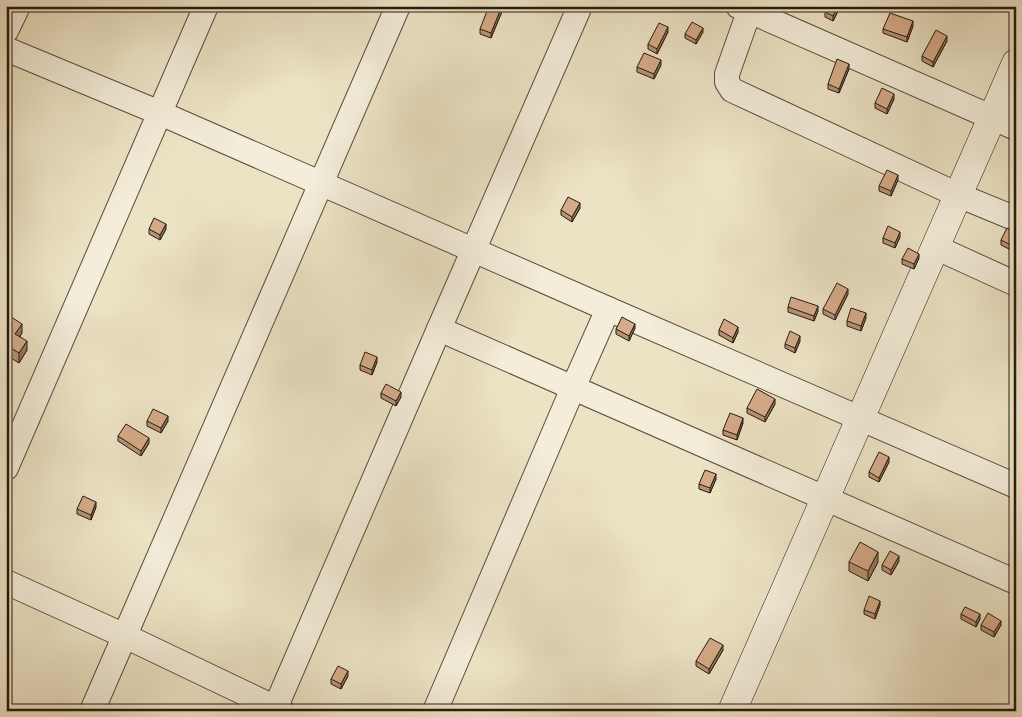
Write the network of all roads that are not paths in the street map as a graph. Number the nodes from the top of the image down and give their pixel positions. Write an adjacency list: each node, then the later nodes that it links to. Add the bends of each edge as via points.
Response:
1 (18, 6): 6 (street)
2 (206, 6): 9 (street)
3 (398, 6): 11 (street)
4 (580, 6): 15 (street)
5 (746, 8): 10 (street); 12 (street, via 727,74 732,90)
6 (6, 31)
7 (6, 48): 9 (street)
8 (1016, 63): 10 (street)
9 (160, 113): 11 (street); 21 (street)
10 (1004, 123): 12 (street)
11 (322, 184): 15 (street); 26 (street)
12 (958, 195): 13 (street); 14 (street)
13 (1016, 219)
14 (935, 247): 16 (street); 20 (street)
15 (473, 250): 17 (street); 18 (street)
16 (1016, 284)
17 (608, 310): 19 (street); 20 (street)
18 (439, 329): 19 (street); 27 (street)
19 (573, 388): 23 (street); 29 (street)
20 (861, 418): 22 (street); 23 (street)
21 (6, 468)
22 (1016, 486)
23 (825, 498): 25 (street); 30 (street)
24 (6, 582): 26 (street)
25 (1016, 582)
26 (125, 636): 27 (street); 28 (street)
27 (277, 710)
28 (92, 711)
29 (435, 711)
30 (732, 711)

